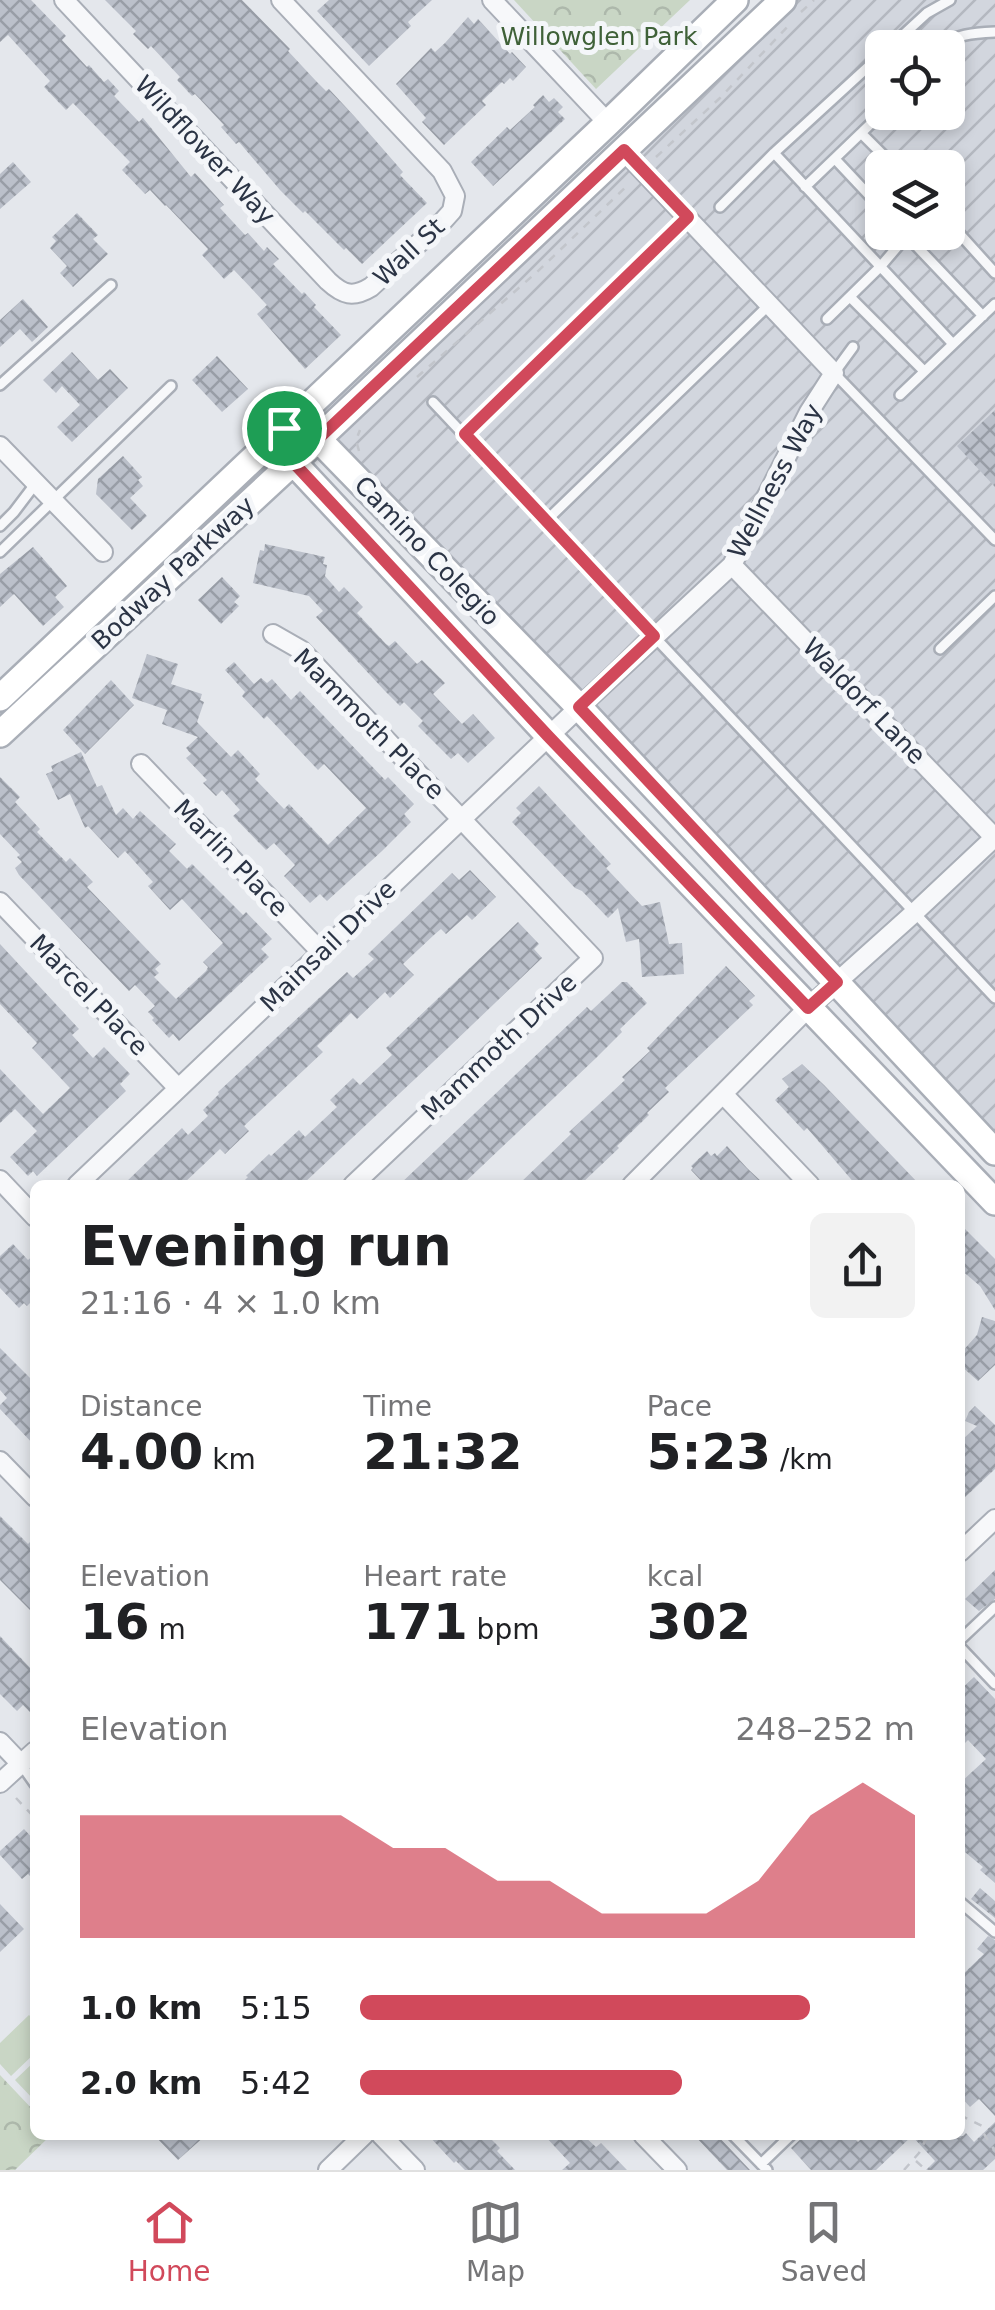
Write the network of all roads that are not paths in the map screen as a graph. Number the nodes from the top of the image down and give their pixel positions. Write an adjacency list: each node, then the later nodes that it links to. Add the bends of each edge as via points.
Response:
1 (64, 0): 28 (street, Wildflower Way, via 328,281)
2 (492, 0): 11 (street)
3 (735, 0): 11 (street, Bodway Parkway)
4 (783, 0): 14 (street, Bodway Parkway)
5 (950, 0): 7 (lane)
6 (284, 1): 28 (street, Wall St, via 442,171 456,196 444,221 371,288)
7 (910, 30)
8 (995, 32): 9 (lane)
9 (965, 35)
10 (865, 70): 16 (lane)
11 (608, 123): 42 (street, Bodway Parkway)
12 (866, 130): 13 (lane)
13 (862, 134): 15 (lane); 17 (lane)
14 (624, 150): 21 (street); 44 (street, Bodway Parkway)
15 (878, 150)
16 (774, 153): 18 (lane); 20 (lane)
17 (835, 159): 18 (lane); 19 (lane)
18 (805, 187): 25 (lane)
19 (865, 191)
20 (720, 208)
21 (688, 217): 30 (street); 43 (lane)
22 (965, 239): 26 (lane)
23 (894, 250): 25 (lane)
24 (923, 250): 32 (lane)
25 (880, 267): 29 (lane); 34 (lane)
26 (995, 273)
27 (110, 286): 38 (lane)
28 (350, 295)
29 (851, 298): 33 (lane); 37 (lane)
30 (770, 304): 36 (street); 49 (lane)
31 (995, 304): 32 (lane)
32 (983, 316): 34 (lane)
33 (827, 319)
34 (953, 344): 37 (lane)
35 (853, 347): 36 (lane)
36 (834, 372): 51 (lane); 54 (street, Wellness Way)
37 (924, 372): 40 (lane)
38 (0, 385)
39 (171, 386): 48 (lane)
40 (900, 395)
41 (433, 402): 43 (lane)
42 (284, 428): 44 (street, Camino Colegio); 46 (street, Camino Colegio); 59 (street, Bodway Parkway)
43 (465, 434): 49 (lane)
44 (318, 439): 46 (street, Bodway Parkway); 60 (street, Camino Colegio)
45 (0, 446): 47 (street)
46 (292, 461): 61 (street, Bodway Parkway); 62 (street, Camino Colegio)
47 (36, 483): 48 (street); 50 (lane)
48 (52, 500): 52 (lane); 53 (street)
49 (546, 520): 57 (lane)
50 (0, 526)
51 (995, 540)
52 (0, 552)
53 (103, 552)
54 (732, 565): 57 (street, Wellness Way); 65 (street, Waldorf Lane)
55 (995, 596): 58 (lane)
56 (273, 634): 64 (street, Mammoth Place, via 301,650)
57 (654, 636): 60 (street, Wellness Way); 67 (lane)
58 (940, 649)
59 (0, 698)
60 (579, 707): 62 (street, Mainsail Drive); 69 (street, Camino Colegio)
61 (0, 734)
62 (548, 736): 64 (street, Mainsail Drive); 71 (street, Camino Colegio)
63 (141, 764): 68 (street, Marlin Place)
64 (462, 818): 68 (street, Mainsail Drive); 77 (street, Mammoth Drive, via 594,958)
65 (995, 837): 67 (street)
66 (0, 902): 72 (street, Marcel Place)
67 (914, 913): 69 (street); 70 (lane)
68 (321, 952): 72 (street, Mainsail Drive)
69 (837, 982): 71 (street); 74 (street, Camino Colegio)
70 (995, 998)
71 (808, 1008): 73 (street); 80 (street, Camino Colegio)
72 (178, 1088): 76 (street, Mainsail Drive)
73 (723, 1094): 78 (street); 79 (street)
74 (995, 1152)
75 (0, 1180): 81 (street)
76 (81, 1180)
77 (358, 1180)
78 (637, 1180)
79 (805, 1180)
80 (995, 1202)
81 (30, 1212)
82 (0, 1461): 83 (street)
83 (30, 1493)
84 (995, 1519): 85 (street)
85 (965, 1547)
86 (995, 1606): 87 (lane)
87 (965, 1639)
88 (965, 1650): 89 (lane)
89 (995, 1684)
90 (0, 1742): 91 (street)
91 (28, 1758): 92 (street)
92 (0, 1782)
93 (965, 1906): 94 (lane)
94 (995, 1932)
95 (359, 2140): 101 (street)
96 (387, 2140): 102 (street)
97 (648, 2140): 103 (street)
98 (738, 2140): 100 (lane)
99 (787, 2140): 100 (lane)
100 (764, 2167)
101 (328, 2170)
102 (415, 2170)
103 (676, 2170)

